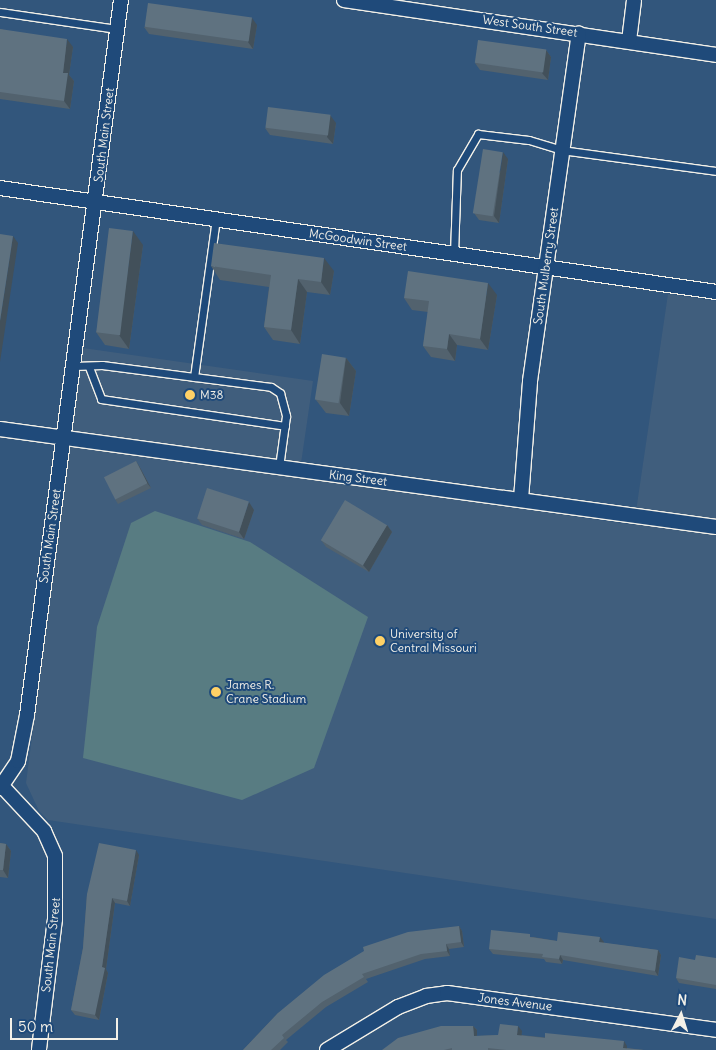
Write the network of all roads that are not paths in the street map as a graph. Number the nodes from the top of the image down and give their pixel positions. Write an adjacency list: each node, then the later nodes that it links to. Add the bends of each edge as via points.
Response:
1 (121, 0): 5 (street, South Main Street)
2 (344, 0): 6 (street, West South Street)
3 (634, 0): 7 (street)
4 (0, 12): 5 (lane)
5 (118, 29): 12 (street, South Main Street)
6 (579, 33): 7 (street, West South Street); 9 (street, South Mulberry Street)
7 (629, 41): 8 (street, West South Street)
8 (716, 55)
9 (561, 150): 10 (lane); 14 (lane, via 529,140 478,134 474,137 460,163 455,181); 15 (street, South Mulberry Street)
10 (716, 171)
11 (0, 188): 12 (street, McGoodwin Street)
12 (96, 202): 13 (street, McGoodwin Street); 17 (street, South Main Street)
13 (216, 220): 14 (street, McGoodwin Street); 19 (lane)
14 (454, 254): 15 (street, McGoodwin Street)
15 (546, 268): 16 (street, McGoodwin Street); 24 (street, South Mulberry Street, via 525,420)
16 (716, 292)
17 (74, 366): 18 (lane); 22 (street, South Main Street)
18 (89, 367): 19 (lane, via 102,365); 20 (lane, via 102,399)
19 (194, 377): 20 (lane, via 271,387 283,400)
20 (285, 426): 23 (lane)
21 (0, 429): 22 (street, King Street)
22 (63, 438): 23 (street, King Street); 26 (street, South Main Street, via 27,715 18,762)
23 (279, 467): 24 (street, King Street)
24 (521, 499): 25 (street, King Street)
25 (716, 527)
26 (1, 787): 28 (street, South Main Street, via 44,831 55,856 55,919)
27 (716, 1030): 29 (street, Jones Avenue, via 447,993 426,996 398,1008)
28 (39, 1050)
29 (327, 1050)

